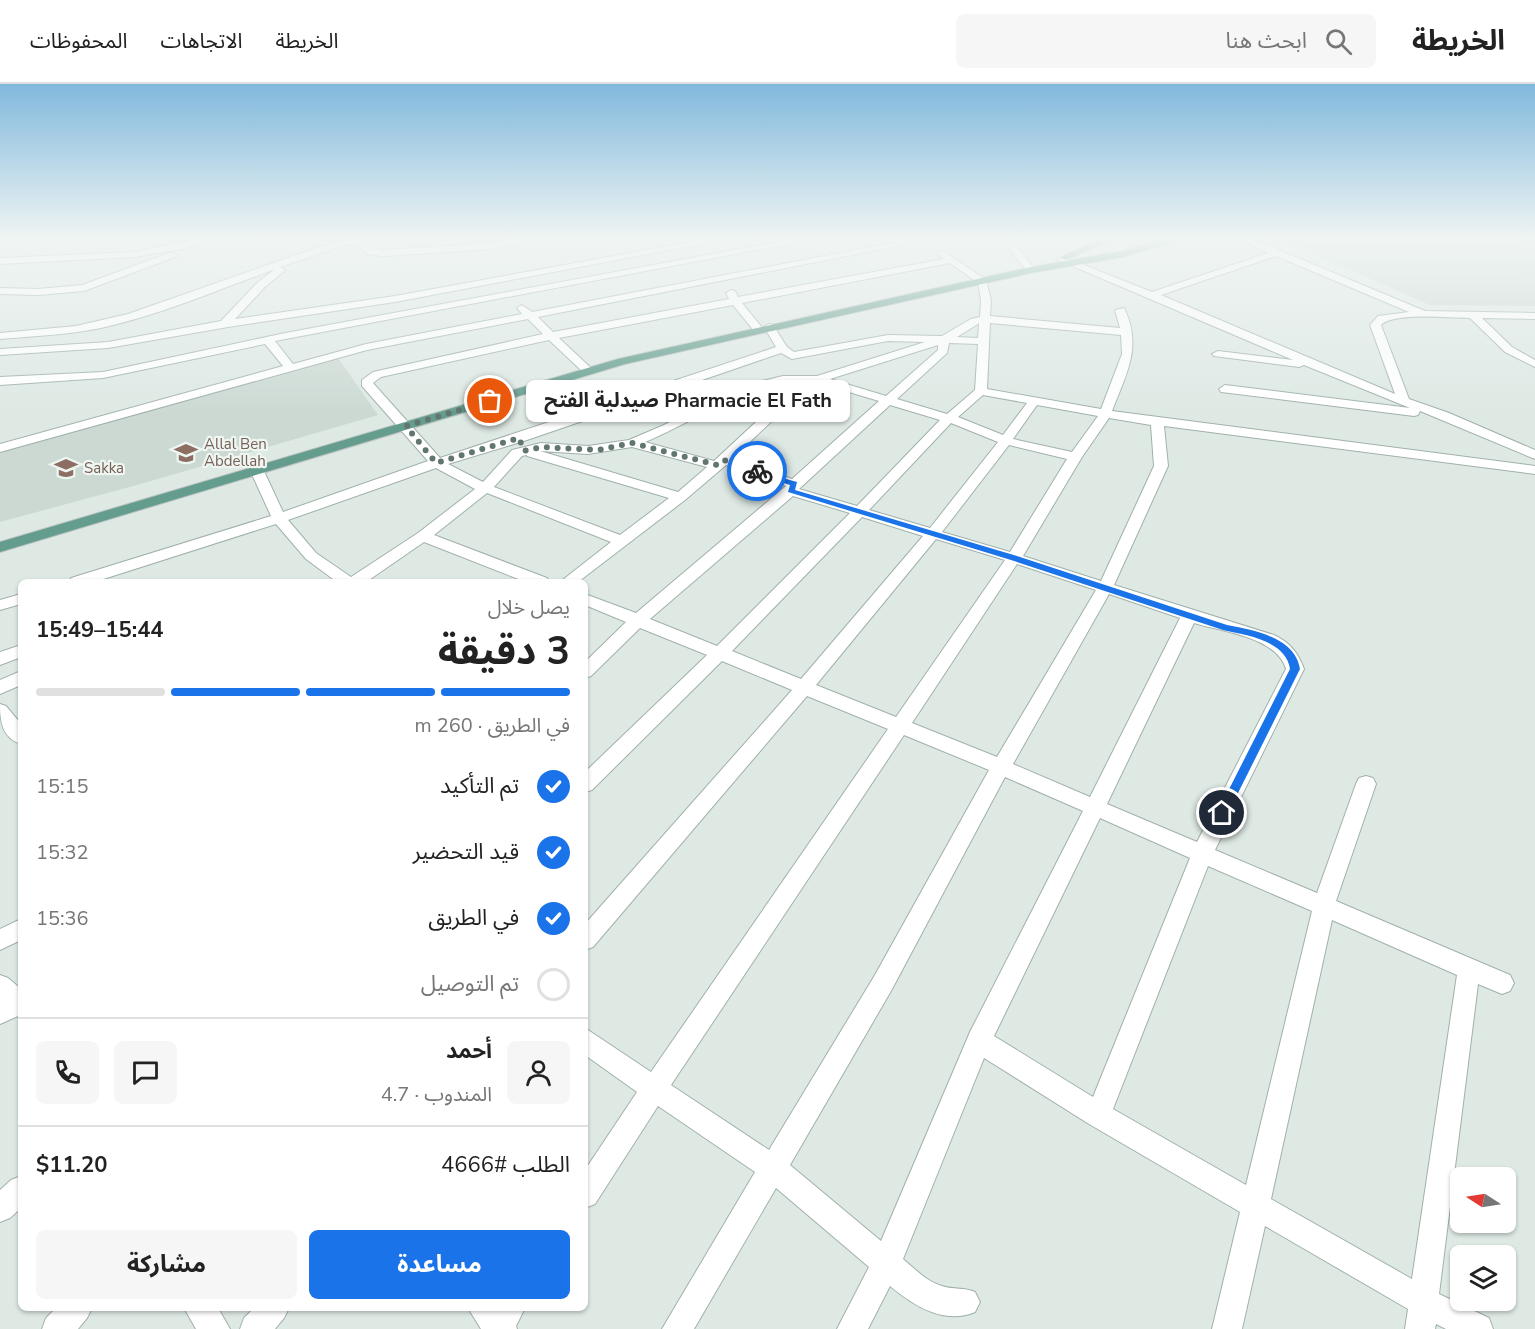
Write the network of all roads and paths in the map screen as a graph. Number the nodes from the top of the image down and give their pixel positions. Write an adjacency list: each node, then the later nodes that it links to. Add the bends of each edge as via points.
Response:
1 (187, 296): 25 (street, via 102,325)
2 (251, 296): 23 (street)
3 (410, 296): 23 (street)
4 (497, 296): 14 (street)
5 (510, 296): 16 (street)
6 (601, 296): 16 (street)
7 (732, 296): 13 (street)
8 (766, 296): 13 (street)
9 (916, 296): 22 (main road)
10 (985, 296): 20 (street)
11 (1152, 296): 34 (street)
12 (1381, 296): 17 (street)
13 (736, 302): 22 (street); 26 (street)
14 (451, 305): 21 (street); 27 (street)
15 (1120, 310): 24 (street)
16 (529, 314): 21 (street); 26 (street)
17 (1424, 314): 18 (street); 42 (street, via 1382,318 1375,326)
18 (1473, 315): 19 (street); 33 (street, via 1501,345)
19 (1535, 316)
20 (986, 319): 24 (street); 28 (street, via 975,321); 29 (street)
21 (469, 326): 35 (street, via 366,347)
22 (764, 328): 31 (street); 36 (main road)
23 (222, 329): 30 (street, via 108,345)
24 (1126, 332): 44 (street, via 1128,354)
25 (0, 336)
26 (550, 336): 36 (street); 48 (street, via 369,378 366,383)
27 (268, 340): 35 (street); 38 (street, via 210,348 80,378)
28 (944, 340): 29 (street); 31 (street, via 888,338); 37 (street); 41 (street, via 943,351)
29 (983, 341): 40 (street)
30 (0, 352)
31 (788, 352): 37 (street); 51 (street)
32 (1218, 354): 34 (street)
33 (1535, 364)
34 (1321, 367): 42 (street)
35 (290, 368): 52 (street)
36 (588, 371): 48 (main road)
37 (818, 379): 41 (street); 50 (street, via 783,380 745,388); 56 (street, via 792,395)
38 (0, 381)
39 (1225, 389): 45 (street)
40 (981, 391): 43 (street); 46 (street)
41 (887, 400): 46 (street); 59 (street)
42 (1403, 400): 45 (street)
43 (1034, 401): 44 (street); 49 (street)
44 (1105, 414): 47 (street); 54 (street)
45 (1445, 416): 53 (street)
46 (947, 417): 49 (street); 62 (street)
47 (1157, 422): 58 (street); 74 (street, via 1161,466)
48 (406, 426): 55 (street); 57 (main road)
49 (1007, 441): 54 (street); 64 (street)
50 (632, 443): 51 (street, via 598,450); 56 (street)
51 (522, 444): 55 (street); 60 (street); 61 (street)
52 (0, 448)
53 (1535, 455)
54 (1076, 457): 68 (street)
55 (436, 463): 60 (street); 63 (street)
56 (720, 463): 59 (street); 61 (street)
57 (257, 470): 63 (street); 67 (main road)
58 (1535, 470)
59 (793, 487): 62 (street); 79 (street)
60 (485, 489): 65 (street); 66 (street)
61 (680, 497): 66 (street)
62 (860, 512): 64 (street); 81 (street)
63 (279, 518): 69 (street); 70 (street, via 311,556)
64 (932, 534): 68 (street); 86 (street)
65 (423, 536): 71 (street); 72 (street)
66 (621, 541): 73 (street)
67 (0, 547)
68 (1014, 558): 74 (street); 88 (street)
69 (86, 579)
70 (343, 579)
71 (359, 579)
72 (533, 579)
73 (571, 579)
74 (1105, 588): 78 (street); 90 (street)
75 (18, 600): 77 (street)
76 (588, 600): 79 (street)
77 (0, 605)
78 (1190, 615): 93 (street); 94 (street, via 1275,642 1294,661 1295,669)
79 (639, 620): 81 (street); 83 (street)
80 (18, 652): 82 (street)
81 (721, 655): 86 (street); 91 (street)
82 (0, 658)
83 (588, 669)
84 (18, 679): 85 (street)
85 (0, 688)
86 (804, 688): 88 (street); 97 (street)
87 (0, 711): 89 (street)
88 (899, 726): 90 (street); 105 (street)
89 (18, 734)
90 (1001, 768): 93 (street); 107 (street, via 883,983)
91 (588, 781)
92 (1366, 784): 95 (street)
93 (1095, 807): 94 (street); 103 (street)
94 (1203, 852): 95 (street); 106 (street)
95 (1324, 905): 99 (street); 110 (street)
96 (18, 931): 98 (street)
97 (588, 937)
98 (0, 940)
99 (1469, 968): 100 (street); 113 (street)
100 (1502, 983)
101 (0, 986): 102 (street)
102 (13, 1007)
103 (979, 1041): 106 (street); 112 (street)
104 (588, 1042): 105 (street)
105 (654, 1089): 107 (street); 108 (street)
106 (1098, 1115): 110 (street)
107 (773, 1168): 112 (street); 121 (street)
108 (588, 1189)
109 (18, 1193): 111 (street)
110 (1255, 1204): 113 (street); 123 (street)
111 (0, 1208)
112 (887, 1263): 114 (street, via 916,1289 938,1302); 122 (street)
113 (1422, 1301): 124 (street); 125 (street)
114 (965, 1302)
115 (74, 1311): 118 (street)
116 (201, 1311): 119 (street)
117 (271, 1311): 120 (street)
118 (57, 1329)
119 (215, 1329)
120 (255, 1329)
121 (676, 1329)
122 (852, 1329)
123 (1227, 1329)
124 (1420, 1329)
125 (1478, 1329)

